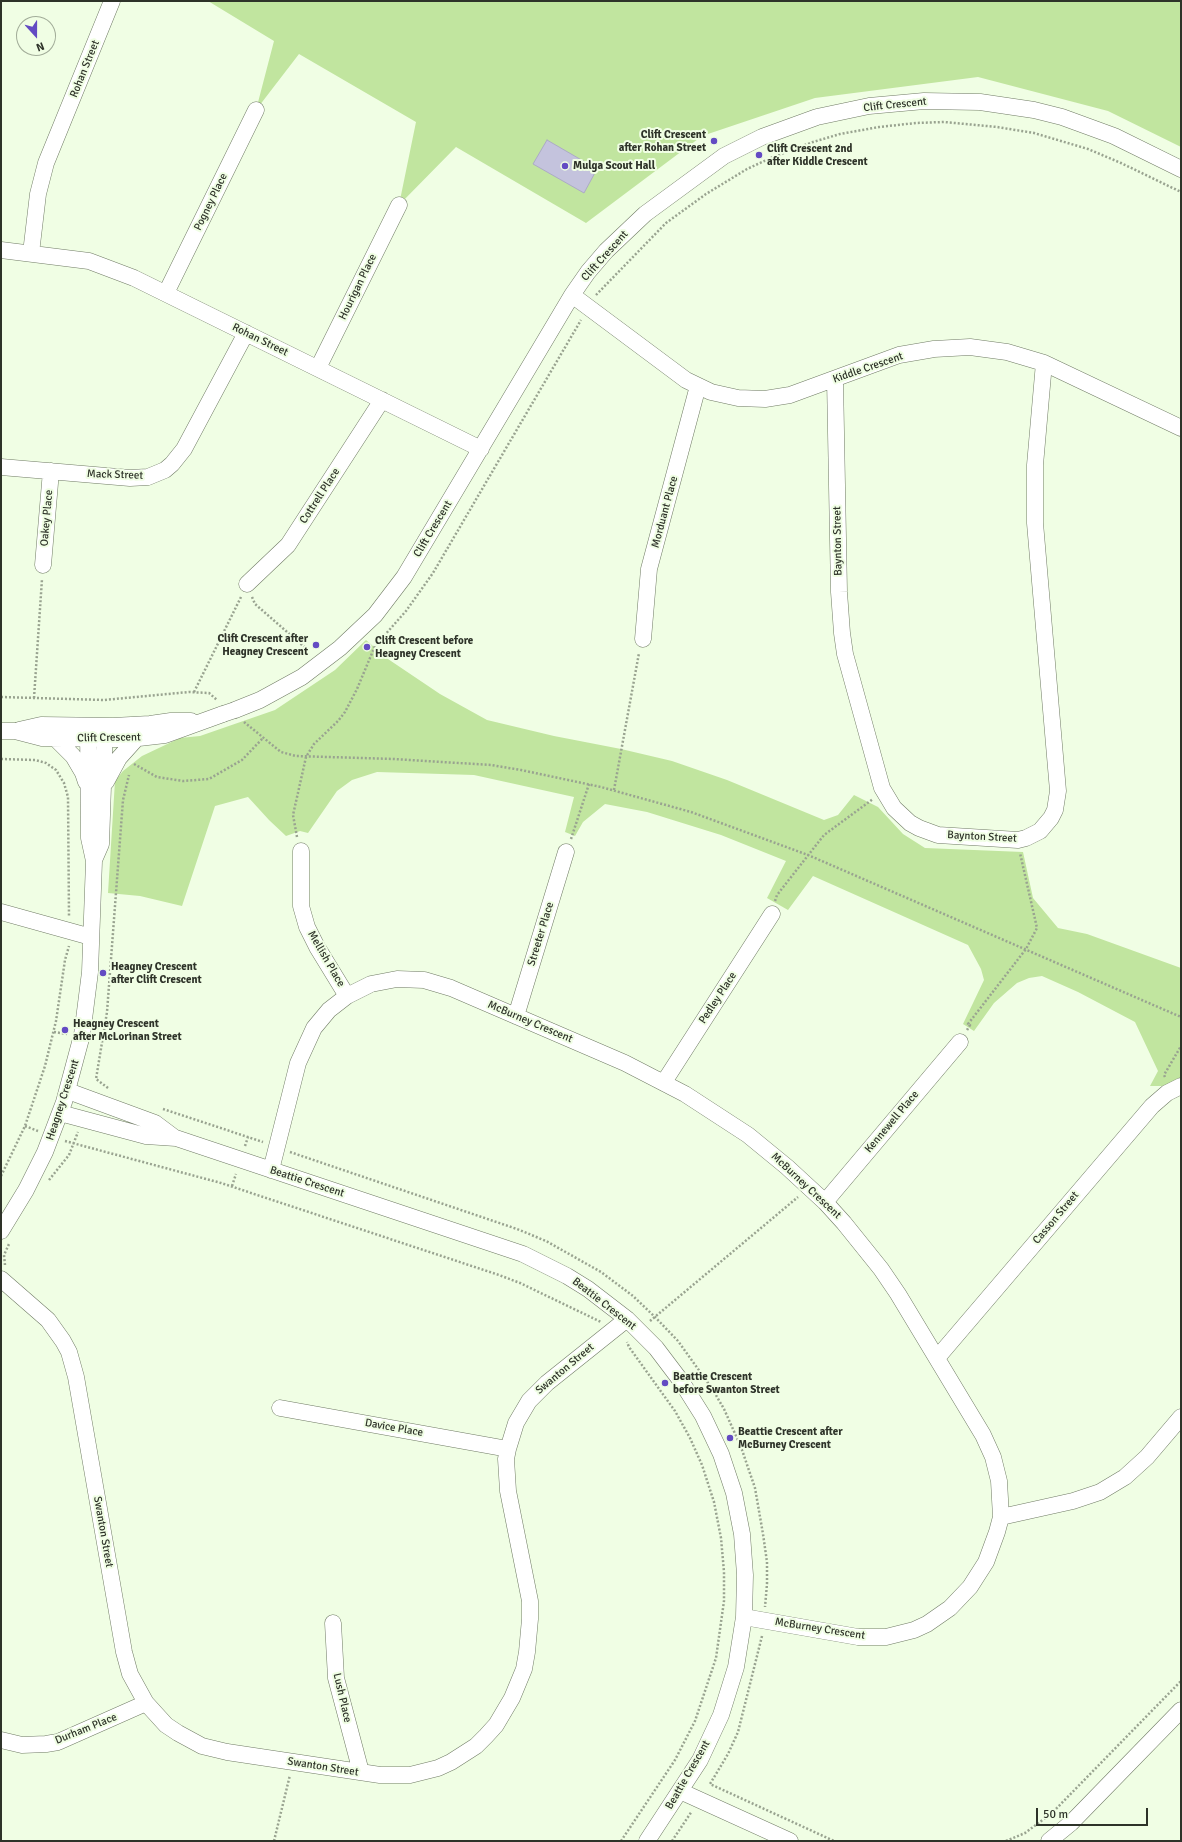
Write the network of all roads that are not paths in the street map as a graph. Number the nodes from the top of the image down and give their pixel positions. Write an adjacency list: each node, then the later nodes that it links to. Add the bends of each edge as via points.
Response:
1 (112, 1): 6 (street, Rohan Street, via 46,163 38,194)
2 (256, 110): 7 (street, Pogney Place)
3 (1181, 169): 8 (street, Clift Crescent, via 1114,136 1034,110 980,102 924,101 869,106 817,117 791,126 762,137 713,163 645,214 606,251)
4 (399, 205): 11 (street, Hourigan Place)
5 (1, 250): 6 (street, Rohan Street)
6 (32, 253): 7 (street, Rohan Street, via 89,261)
7 (166, 293): 9 (street, Rohan Street)
8 (572, 295): 13 (street, Kiddle Crescent, via 686,380); 16 (street, Clift Crescent)
9 (246, 333): 11 (street, Rohan Street); 18 (street, Mack Street, via 184,449 165,470 148,477 130,478)
10 (1044, 363): 12 (street, Kiddle Crescent, via 1007,352 970,347 934,349 899,355); 12 (street, Baynton Street, via 1035,465 1035,523 1058,791 1055,810 1048,822 1040,831 1018,840 938,835 919,828 894,808 882,788 847,662 842,633 838,584); 15 (street, Kiddle Crescent)
11 (318, 368): 14 (street, Rohan Street)
12 (835, 379): 13 (street, Kiddle Crescent, via 790,395 765,399 738,398 711,392)
13 (698, 386): 21 (street, Morduant Place, via 649,569)
14 (382, 400): 16 (street, Rohan Street); 20 (street, Cottrell Place, via 288,545)
15 (1181, 428)
16 (481, 449): 22 (street, Clift Crescent, via 404,578 374,615 340,648 302,677 260,700)
17 (1, 467): 18 (street, Mack Street)
18 (51, 471): 19 (street, Oakey Place)
19 (43, 565)
20 (247, 584)
21 (643, 639)
22 (200, 722): 25 (street, Clift Crescent, via 171,721); 27 (street, Clift Crescent, via 165,735)
23 (8, 731): 24 (street, Clift Crescent, via 41,725); 26 (street, Clift Crescent)
24 (88, 732): 25 (street, Clift Crescent); 26 (street, Clift Crescent); 28 (street, Heagney Crescent)
25 (105, 733): 27 (street, Clift Crescent); 28 (street, Heagney Crescent)
26 (55, 738): 28 (street, via 73,756)
27 (137, 738): 28 (street, via 119,758)
28 (96, 792): 33 (street, Heagney Crescent, via 89,838 94,861)
29 (301, 851): 34 (street, Mellish Place, via 301,906 307,927)
30 (566, 852): 35 (street, Streeter Place)
31 (1, 912): 33 (street)
32 (772, 914): 37 (street, Pedley Place)
33 (92, 937): 39 (street, Heagney Crescent, via 86,1007)
34 (347, 996): 35 (street, McBurney Crescent, via 371,984 397,979 424,980 451,988); 42 (street, McBurney Crescent, via 329,1010 308,1039 298,1063)
35 (516, 1016): 37 (street, McBurney Crescent)
36 (960, 1042): 43 (street, Kennewell Place)
37 (664, 1082): 43 (street, McBurney Crescent, via 748,1135)
38 (1177, 1088): 47 (street, Casson Street, via 1167,1092 1152,1106)
39 (68, 1091): 40 (street, Heagney Crescent); 41 (street, Beattie Crescent, via 155,1123)
40 (60, 1113): 41 (street, Beattie Crescent, via 146,1136); 44 (street, Heagney Crescent, via 45,1152)
41 (176, 1138): 42 (street, Beattie Crescent)
42 (271, 1170): 46 (street, Beattie Crescent, via 523,1254 588,1288)
43 (824, 1202): 47 (street, McBurney Crescent, via 881,1269)
44 (1, 1231)
45 (1, 1279): 54 (street, Swanton Street, via 48,1320 69,1352 76,1377 124,1652 130,1674)
46 (626, 1318): 50 (street, Swanton Street, via 529,1401 516,1423); 52 (street, Beattie Crescent, via 656,1348 681,1380 703,1416 721,1454 734,1493 742,1534 746,1575)
47 (937, 1358): 51 (street, McBurney Crescent, via 983,1435 993,1457 1000,1481)
48 (280, 1408): 50 (street, Davice Place)
49 (1181, 1417): 51 (street, via 1125,1478 1100,1492 1073,1501)
50 (508, 1449): 57 (street, Swanton Street, via 508,1491 530,1602 527,1652 524,1668 512,1698 496,1725 486,1736 476,1746 451,1762 410,1775)
51 (1001, 1517): 52 (street, McBurney Crescent, via 986,1562 970,1587 950,1608 914,1630 886,1636 858,1637)
52 (744, 1617): 58 (street, Beattie Crescent, via 736,1667 721,1715 700,1760)
53 (333, 1622): 57 (street, Lush Place, via 336,1678)
54 (146, 1703): 56 (street, Durham Place, via 58,1742 22,1745); 57 (street, Swanton Street, via 166,1724 202,1746)
55 (1181, 1710): 61 (street, via 1072,1824)
56 (1, 1740)
57 (361, 1772)
58 (680, 1791): 59 (street, Beattie Crescent); 60 (street)
59 (648, 1841)
60 (790, 1841)
61 (1048, 1841)

